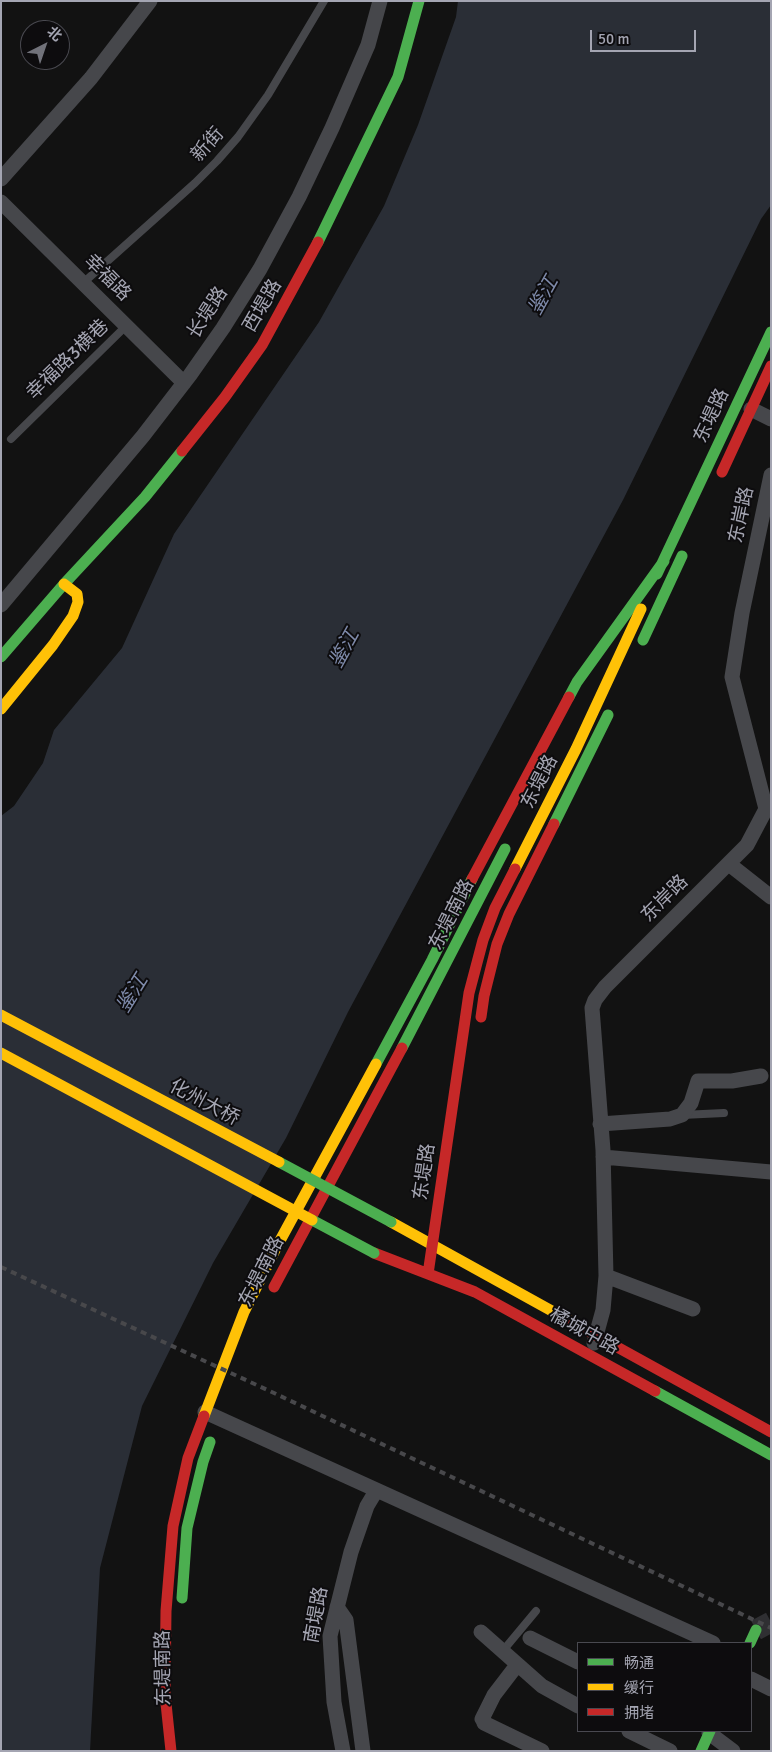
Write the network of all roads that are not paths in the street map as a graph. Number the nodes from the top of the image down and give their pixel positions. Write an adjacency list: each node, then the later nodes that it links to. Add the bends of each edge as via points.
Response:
1 (150, 1): 5 (street, via 92,78)
2 (324, 1): 7 (lane, 新街, via 268,95 238,137 195,183)
3 (380, 1): 11 (street, 长堤路, via 368,45 299,197 260,269)
4 (419, 1): 19 (main road, 西堤路, via 406,52 388,100 312,255 266,338 225,397 145,497)
5 (1, 179)
6 (1, 202): 7 (street, 幸福路)
7 (83, 283): 8 (street, 幸福路)
8 (126, 326): 11 (street, 幸福路); 14 (lane, 幸福路3横巷)
9 (771, 332): 18 (main road, 东堤路)
10 (771, 366): 12 (main road, 东堤路)
11 (184, 384): 20 (street, 长堤路)
12 (751, 409): 13 (street); 16 (main road, 东堤路)
13 (771, 419)
14 (11, 439)
15 (770, 485): 29 (street, 东岸路, via 742,613 732,677 766,810 747,845)
16 (715, 486)
17 (687, 546): 21 (main road)
18 (664, 561): 25 (main road, 东堤路); 28 (main road, 东堤南路, via 577,682)
19 (64, 584): 22 (main road, 西堤路); 24 (main road, via 77,594 73,616)
20 (1, 605)
21 (639, 649)
22 (1, 657)
23 (614, 702): 26 (main road, 东堤路)
24 (1, 709)
25 (528, 844): 26 (main road); 27 (main road); 32 (main road, 东堤路, via 495,908)
26 (544, 845): 34 (main road, 东堤路, via 509,914 498,944 484,996)
27 (505, 848): 28 (main road); 31 (main road, 东堤南路)
28 (486, 852): 51 (main road, 东堤南路, via 244,1312)
29 (729, 864): 30 (street); 39 (street, 东岸路, via 606,987 593,1004)
30 (771, 897)
31 (455, 965): 32 (main road); 47 (main road, 东堤南路, via 294,1246)
32 (474, 975): 43 (main road, 东堤路)
33 (1, 1015): 42 (main road, 化州大桥, bridge)
34 (480, 1026)
35 (1, 1053): 45 (main road, 橘城中路, bridge, via 374,1253)
36 (761, 1076): 38 (street, via 732,1081 698,1081 691,1103)
37 (724, 1113): 38 (lane)
38 (682, 1115): 39 (street, via 670,1120)
39 (600, 1124): 40 (street, 东岸路)
40 (603, 1156): 41 (street); 46 (street, 东岸路)
41 (771, 1172)
42 (391, 1222): 43 (main road, 橘城中路)
43 (432, 1245): 44 (main road, 橘城中路); 45 (main road, 东堤路)
44 (444, 1261): 45 (main road, 橘城中路); 49 (main road, 橘城中路); 50 (main road, 橘城中路, via 475,1292)
45 (428, 1274)
46 (606, 1276): 48 (street); 49 (street, 东岸路, via 603,1310)
47 (270, 1294)
48 (693, 1309)
49 (596, 1336): 50 (street, 东岸路); 52 (main road, 橘城中路)
50 (590, 1355): 53 (main road, 橘城中路)
51 (215, 1413): 54 (street); 57 (main road, 东堤南路, via 188,1528); 70 (main road, 东堤南路, via 188,1458 173,1526 166,1611 165,1684)
52 (771, 1432)
53 (771, 1455)
54 (376, 1491): 55 (street, 南堤路, via 362,1518); 61 (street)
55 (337, 1607): 71 (street, 南堤路, via 330,1636 330,1660); 72 (street, via 346,1620)
56 (536, 1611): 63 (lane, via 506,1646 505,1651)
57 (181, 1612)
58 (756, 1630): 62 (main road)
59 (481, 1632): 63 (street)
60 (530, 1638): 64 (street)
61 (711, 1642)
62 (750, 1642)
63 (512, 1660): 67 (street, via 542,1686); 73 (street, via 483,1721)
64 (577, 1662)
65 (752, 1680): 66 (street)
66 (771, 1689)
67 (577, 1705)
68 (631, 1732): 74 (street)
69 (710, 1732): 75 (main road); 76 (street)
70 (172, 1751)
71 (343, 1751)
72 (364, 1751)
73 (542, 1751)
74 (670, 1751)
75 (701, 1751)
76 (733, 1751)

